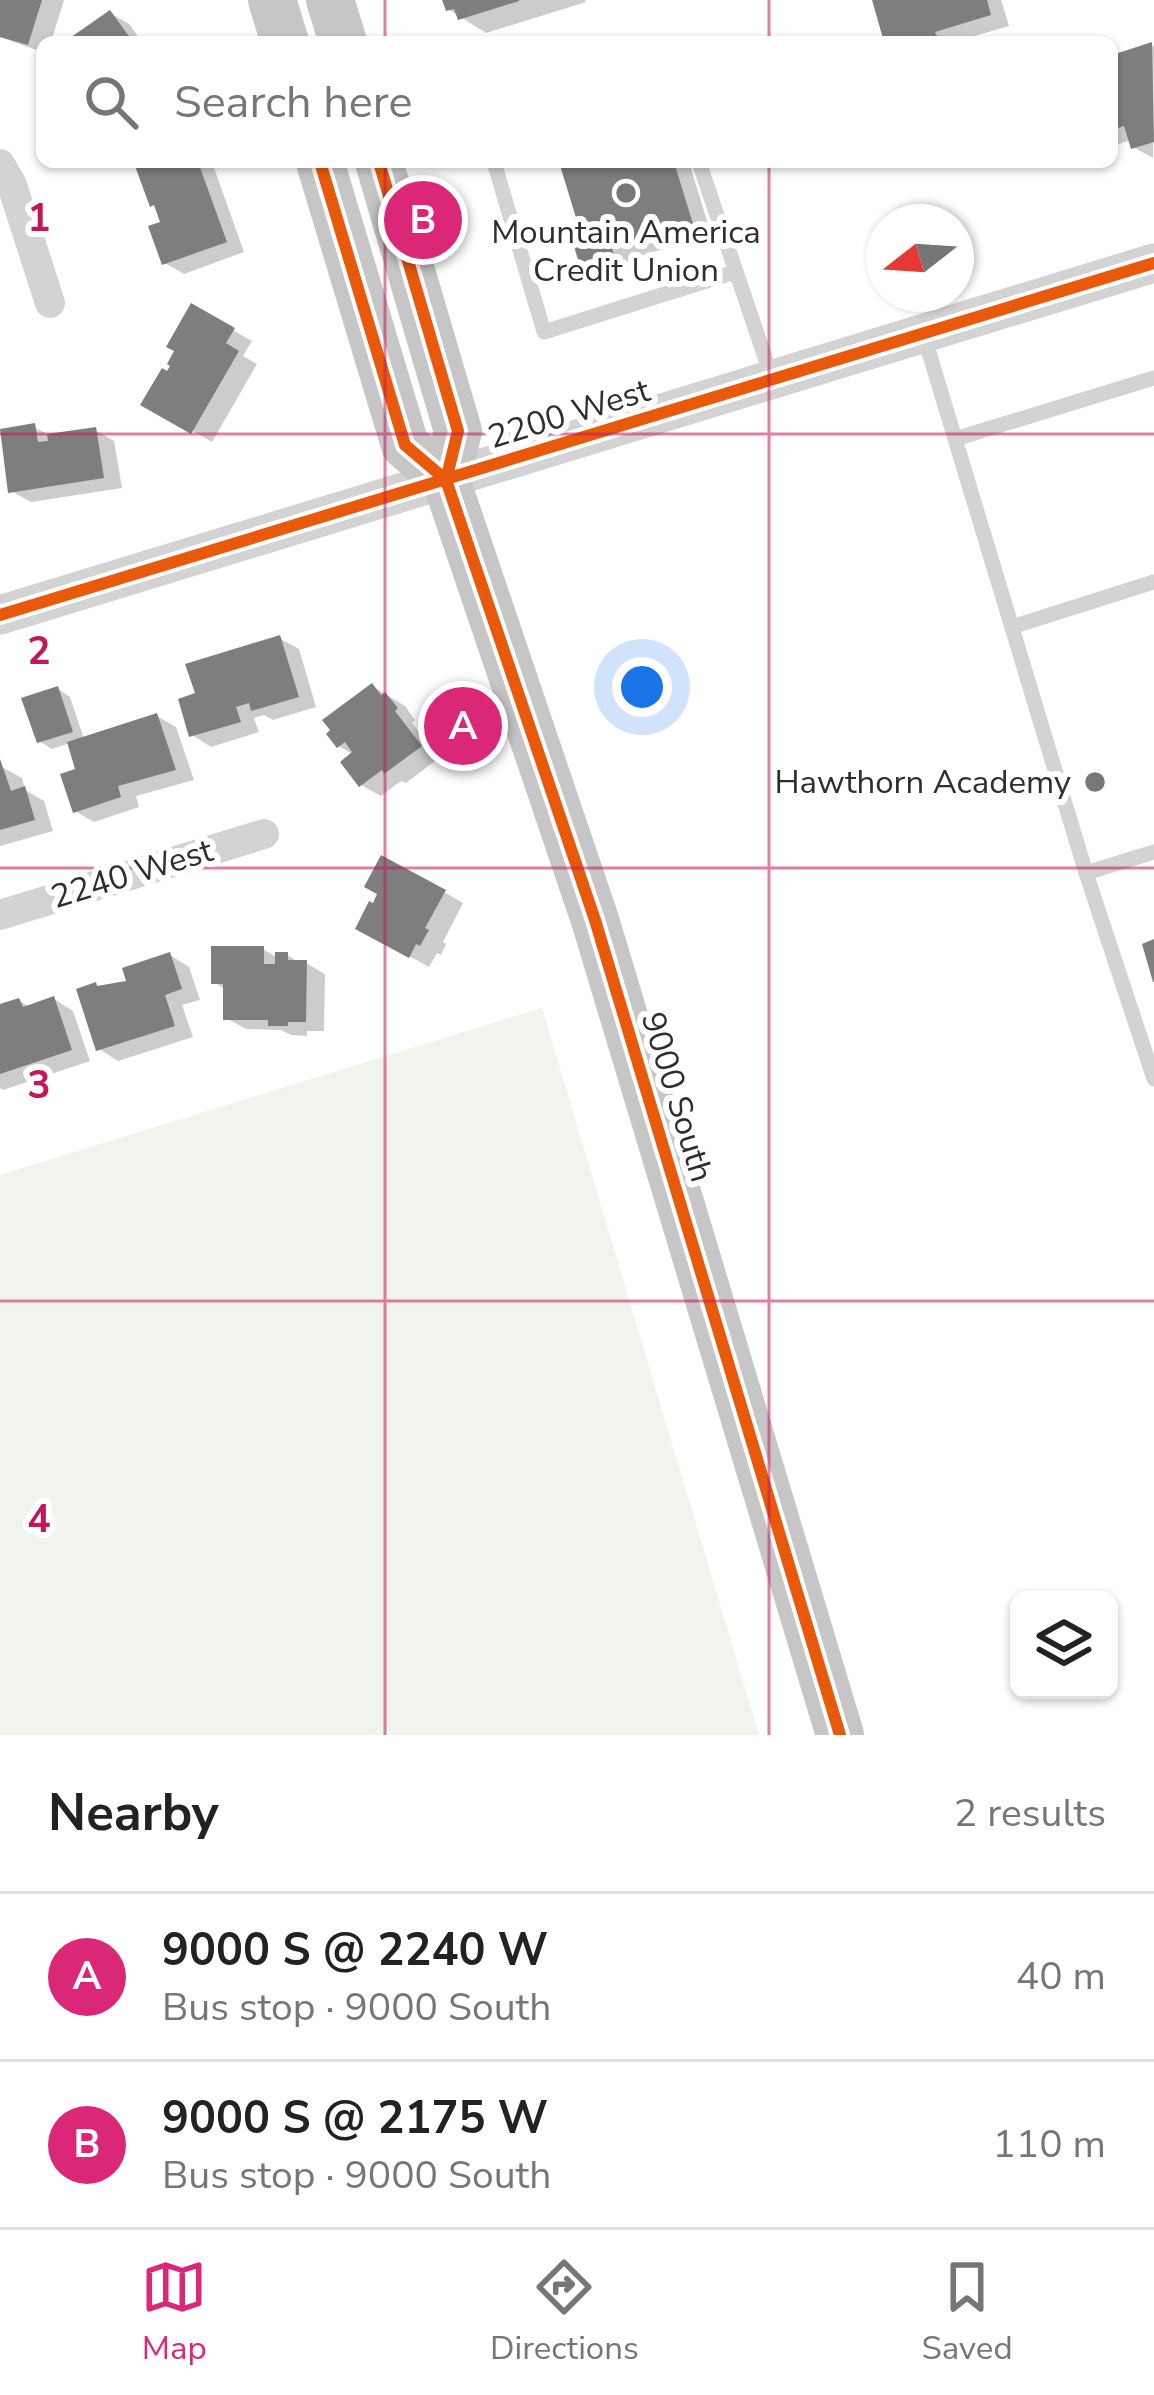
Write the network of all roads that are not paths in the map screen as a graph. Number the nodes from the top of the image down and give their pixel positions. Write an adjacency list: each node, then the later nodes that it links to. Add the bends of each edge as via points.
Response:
1 (272, 0): 3 (main road)
2 (330, 0): 4 (main road)
3 (283, 36)
4 (341, 36)
5 (0, 164): 12 (street)
6 (322, 168): 17 (main road, 9000 South, via 406,446)
7 (381, 168): 17 (main road, 9000 South, via 458,430)
8 (496, 168): 11 (lane, via 544,332)
9 (701, 168): 11 (lane)
10 (1154, 263): 13 (street, 2200 West)
11 (735, 272): 15 (lane)
12 (50, 303)
13 (923, 333): 15 (street, 2200 West); 16 (lane)
14 (1154, 378): 16 (lane)
15 (773, 379): 17 (street, 2200 West)
16 (955, 439): 20 (lane)
17 (446, 480): 19 (street, 2200 West); 26 (main road, 9000 South, via 595,920)
18 (1154, 582): 20 (lane)
19 (0, 615)
20 (1012, 627): 23 (lane)
21 (264, 834): 24 (street, 2240 West)
22 (1154, 852): 23 (lane)
23 (1086, 874): 25 (lane)
24 (0, 915)
25 (1154, 1079)
26 (840, 1735)

